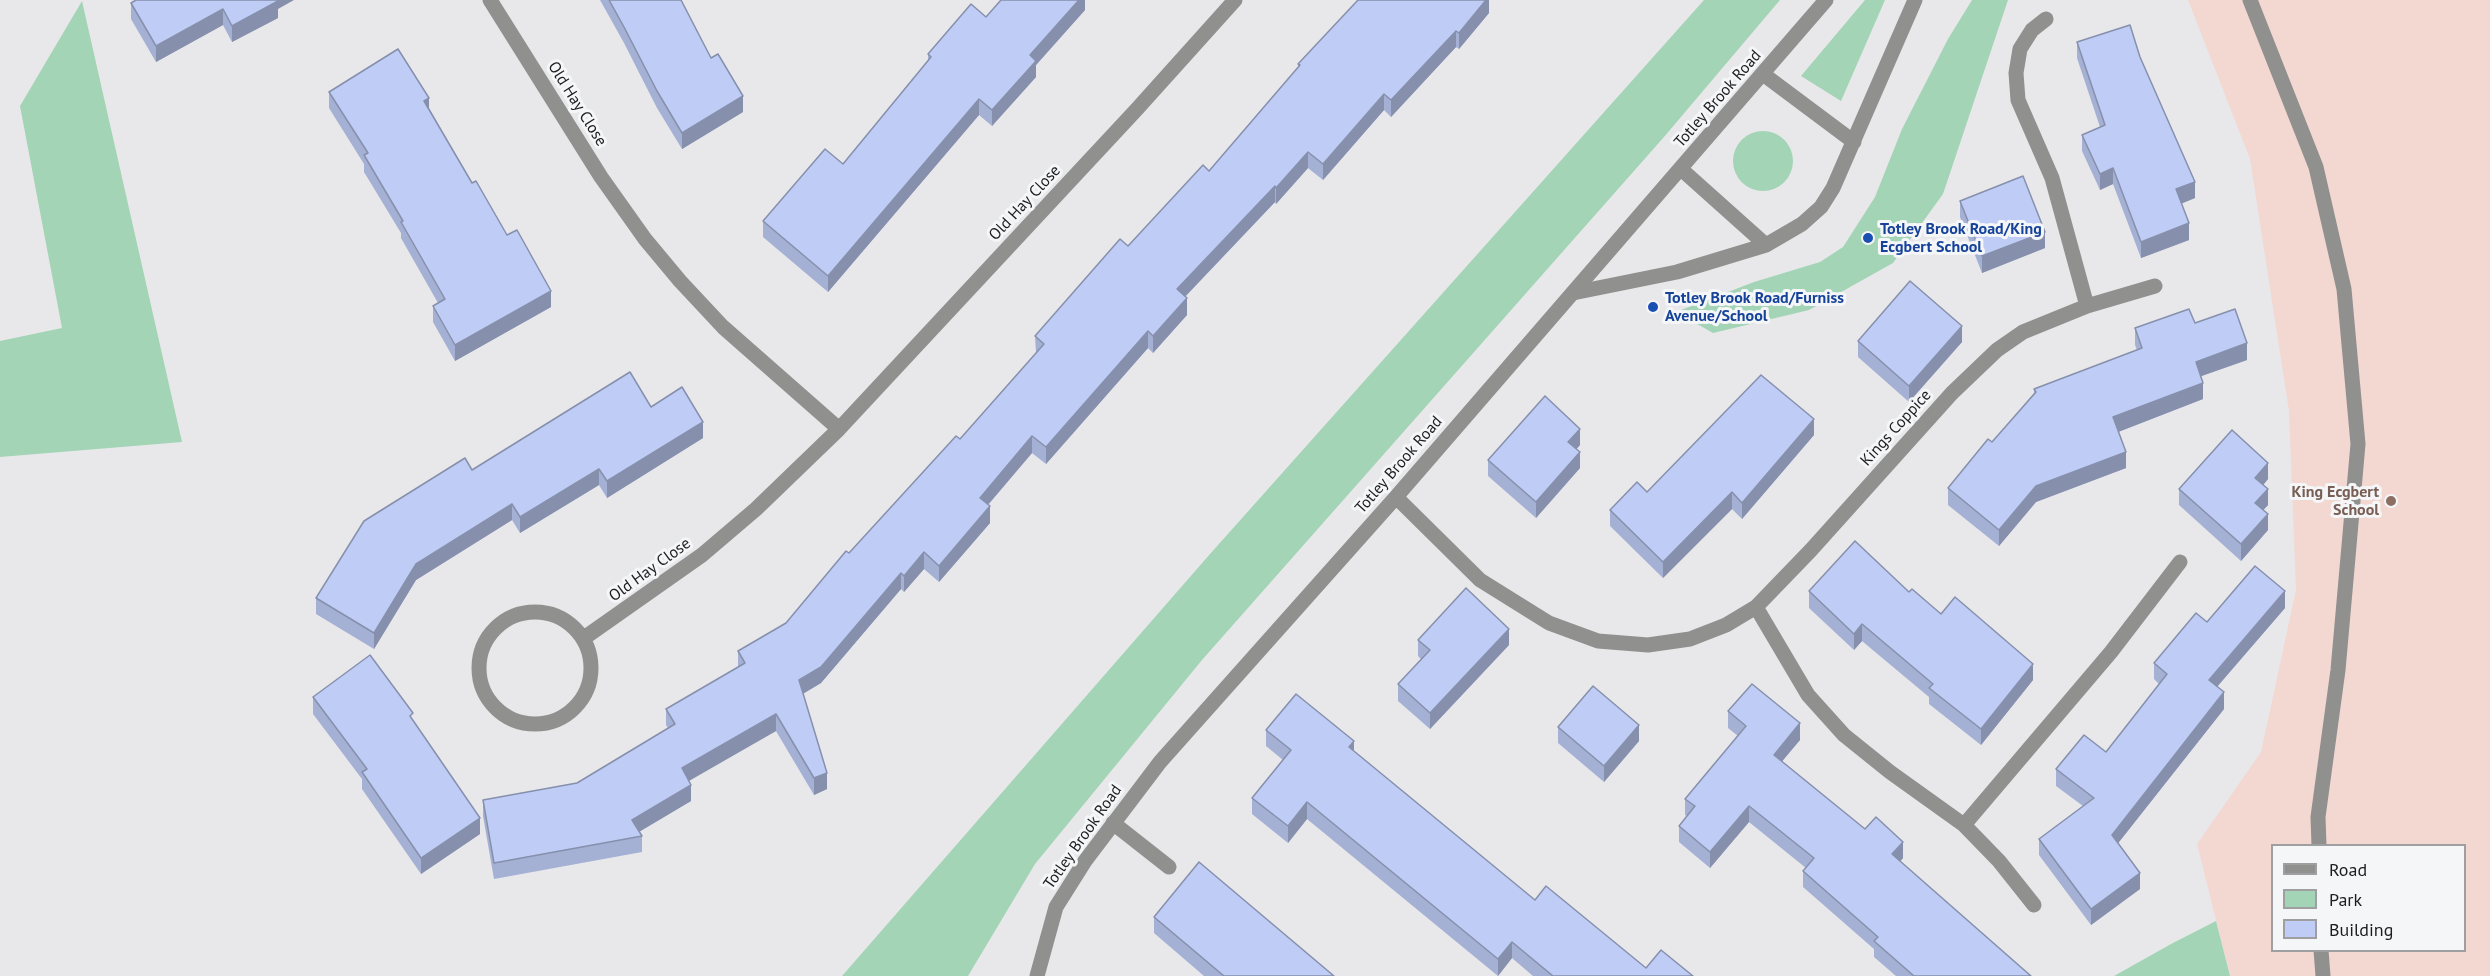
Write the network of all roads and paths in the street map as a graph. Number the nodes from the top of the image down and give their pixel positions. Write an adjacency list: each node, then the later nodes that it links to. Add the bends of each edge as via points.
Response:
1 (490, 0): 14 (street, Old Hay Close, via 601,177 673,273 723,327)
2 (1234, 0): 14 (street, Old Hay Close)
3 (1826, 0): 7 (street, Totley Brook Road)
4 (1915, 0): 8 (street)
5 (2250, 0): 21 (street, via 2316,168 2344,289 2358,444 2338,670 2318,817)
6 (2046, 19): 13 (street, via 2032,30 2020,49 2016,73 2018,100 2052,178)
7 (1763, 74): 8 (street); 9 (street, Totley Brook Road)
8 (1854, 142): 10 (street, via 1821,207 1802,224)
9 (1681, 169): 10 (street); 12 (street, Totley Brook Road)
10 (1766, 245): 12 (street, via 1677,272)
11 (2155, 286): 13 (street, Kings Coppice)
12 (1573, 293): 15 (street, Totley Brook Road)
13 (2087, 306): 17 (street, Kings Coppice, via 2023,332 1997,350 1952,393)
14 (839, 429): 18 (street, Old Hay Close, via 702,555)
15 (1396, 497): 17 (street, Kings Coppice, via 1480,580 1549,622 1598,641 1648,645 1690,639 1726,625); 19 (street, Totley Brook Road, via 1160,762)
16 (2180, 562): 20 (street, via 2111,652)
17 (1756, 607): 20 (street, via 1808,695 1844,735)
18 (584, 638): 18 (street, via 592,672 577,706 564,716 547,723 529,724 496,710 485,695 479,677 479,657 498,624 535,611 554,614 571,623)
19 (1113, 823): 22 (street); 25 (street, Totley Brook Road, via 1056,907)
20 (1964, 825): 23 (street)
21 (2319, 844)
22 (1169, 867)
23 (2034, 904)
24 (2321, 952): 26 (street)
25 (1037, 976)
26 (2323, 976)

